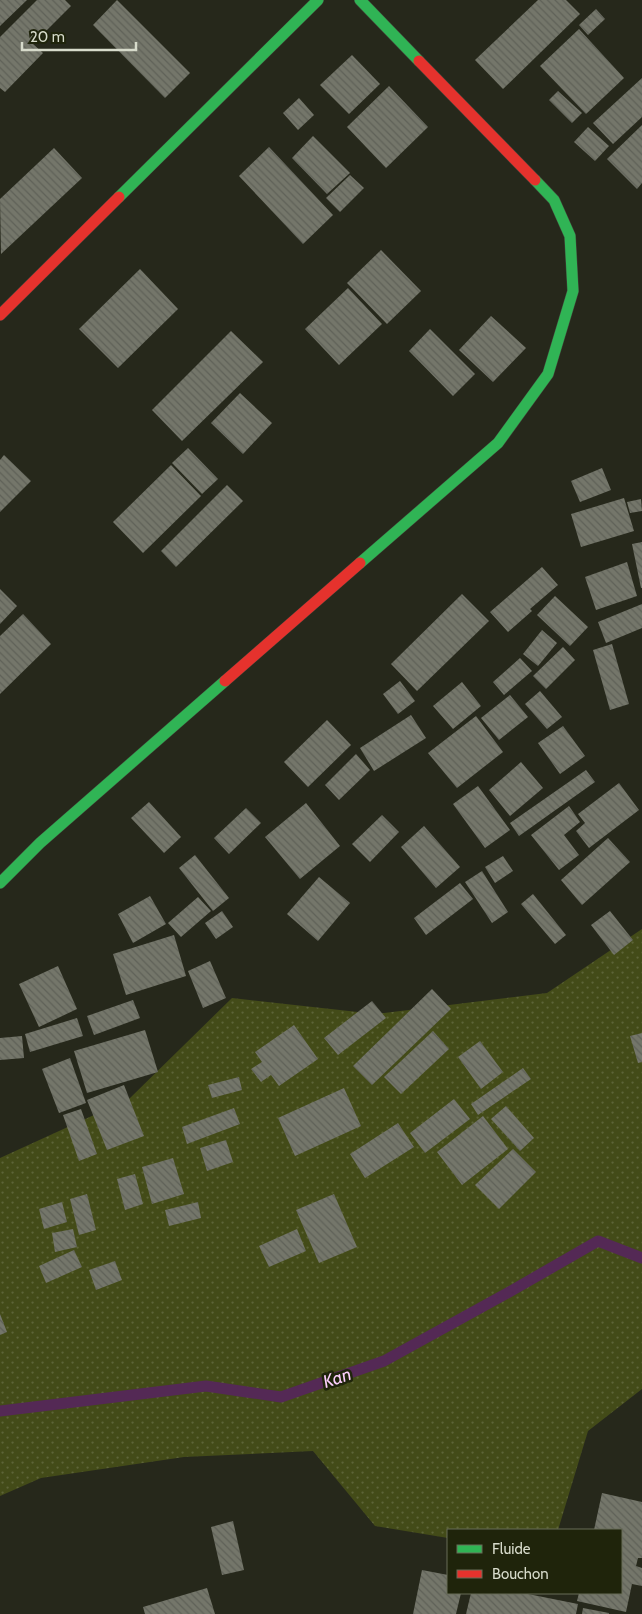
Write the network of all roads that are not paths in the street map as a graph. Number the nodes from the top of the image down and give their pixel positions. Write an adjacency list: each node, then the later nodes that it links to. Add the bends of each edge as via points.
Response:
1 (318, 0): 3 (street)
2 (360, 0): 4 (street, via 554,200 570,236 573,291 548,374 498,443 40,843)
3 (0, 315)
4 (0, 884)

